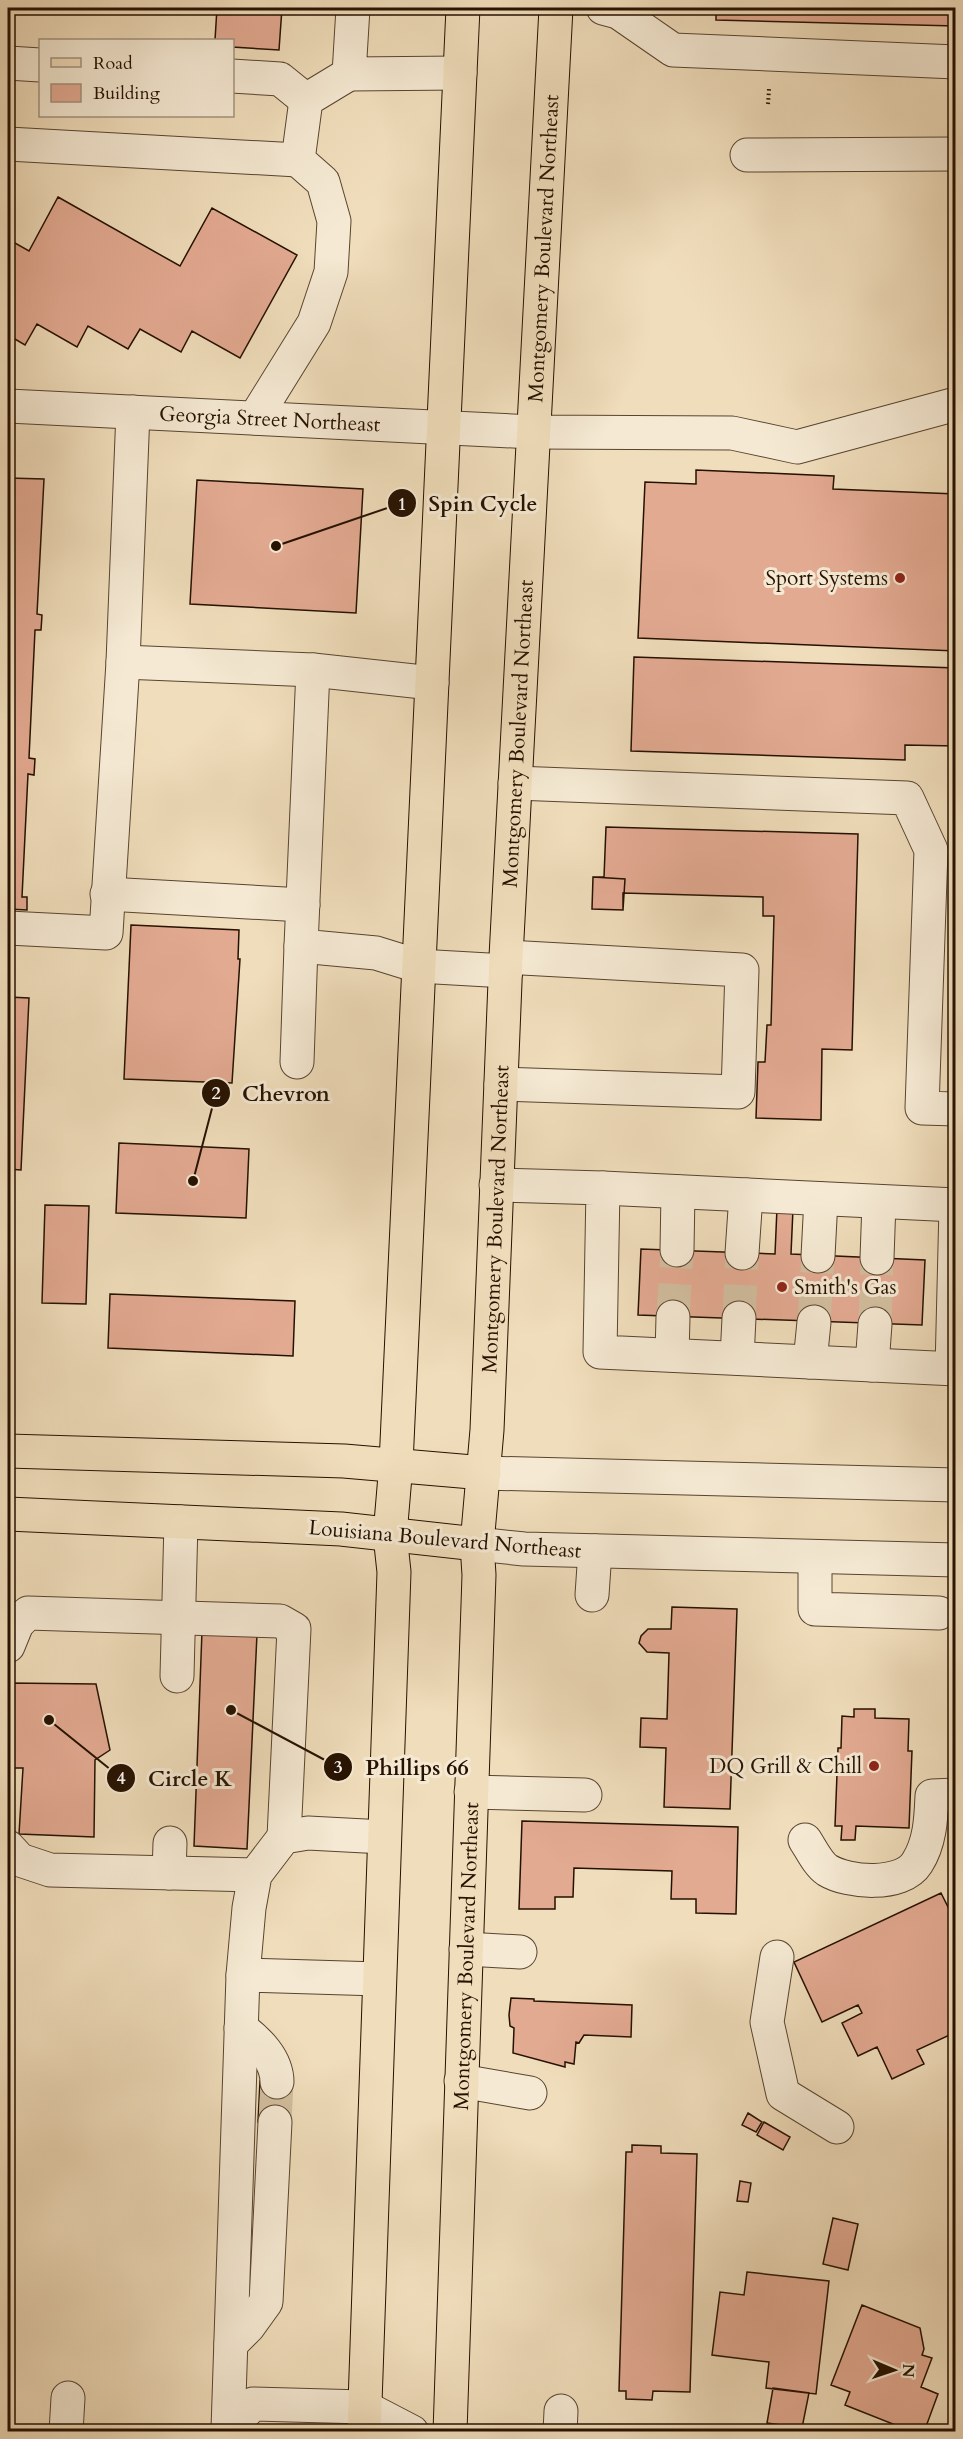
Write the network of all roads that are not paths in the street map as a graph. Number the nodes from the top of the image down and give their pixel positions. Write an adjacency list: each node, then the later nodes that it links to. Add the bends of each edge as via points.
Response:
1 (353, 8): 8 (street)
2 (463, 8): 9 (main road)
3 (556, 8): 21 (main road, Montgomery Boulevard Northeast)
4 (603, 8): 5 (street, via 618,12 673,50)
5 (956, 62)
6 (8, 63): 7 (street)
7 (39, 65)
8 (349, 74): 9 (street); 11 (street)
9 (460, 74): 20 (main road)
10 (234, 76): 11 (street, via 280,79)
11 (306, 100): 15 (street)
12 (8, 144): 15 (street)
13 (956, 154): 14 (street)
14 (747, 155)
15 (298, 160): 19 (street, via 323,182 334,221 331,272 314,323)
16 (956, 404): 21 (street, Georgia Street Northeast, via 797,447 732,433)
17 (8, 406): 18 (street, Georgia Street Northeast)
18 (133, 412): 19 (street, Georgia Street Northeast); 22 (street)
19 (255, 418): 20 (street, Georgia Street Northeast)
20 (444, 427): 21 (street, Georgia Street Northeast); 24 (main road)
21 (533, 432): 25 (main road, Montgomery Boulevard Northeast)
22 (123, 662): 23 (street); 26 (street)
23 (314, 670): 24 (street); 27 (street)
24 (432, 683): 31 (main road)
25 (515, 783): 30 (main road, Montgomery Boulevard Northeast); 34 (street, via 907,798 931,850 922,1108)
26 (107, 894): 27 (street); 28 (street, via 106,933)
27 (303, 905): 29 (street)
28 (8, 928)
29 (301, 946): 31 (street, via 376,953); 32 (street)
30 (506, 964): 31 (street); 33 (main road, Montgomery Boulevard Northeast); 33 (street, via 742,970 738,1092)
31 (418, 966): 56 (main road)
32 (297, 1062)
33 (501, 1084): 35 (main road, Montgomery Boulevard Northeast)
34 (956, 1109)
35 (496, 1185): 36 (street); 57 (main road, Montgomery Boulevard Northeast)
36 (603, 1188): 37 (street); 50 (street, via 600,1352)
37 (678, 1192): 38 (street); 42 (street)
38 (746, 1195): 39 (street); 43 (street)
39 (821, 1199): 40 (street); 44 (street)
40 (879, 1202): 41 (street); 45 (street)
41 (956, 1206): 54 (street)
42 (677, 1250)
43 (742, 1253)
44 (818, 1256)
45 (877, 1258)
46 (673, 1317): 50 (street)
47 (739, 1318): 51 (street)
48 (814, 1322): 52 (street)
49 (874, 1324): 53 (street)
50 (672, 1355): 51 (street)
51 (737, 1358): 52 (street)
52 (810, 1362): 53 (street)
53 (872, 1365): 54 (street)
54 (954, 1369)
55 (8, 1450): 56 (main road)
56 (396, 1464): 57 (main road); 61 (main road)
57 (484, 1473): 58 (street); 62 (main road, Montgomery Boulevard Northeast)
58 (956, 1485)
59 (8, 1514): 60 (main road, Louisiana Boulevard Northeast)
60 (181, 1522): 61 (main road, Louisiana Boulevard Northeast); 68 (street)
61 (390, 1535): 62 (main road, Louisiana Boulevard Northeast); 75 (main road, via 394,1572)
62 (477, 1544): 63 (street, Louisiana Boulevard Northeast); 71 (main road, Montgomery Boulevard Northeast)
63 (595, 1551): 64 (street, Louisiana Boulevard Northeast); 66 (street)
64 (815, 1557): 65 (street, Louisiana Boulevard Northeast); 67 (street, via 815,1609)
65 (956, 1560)
66 (592, 1595)
67 (939, 1613)
68 (178, 1617): 69 (street, via 28,1614 17,1624); 70 (street); 74 (street, via 280,1621 294,1629)
69 (8, 1646)
70 (177, 1676)
71 (471, 1792): 72 (street); 79 (main road, Montgomery Boulevard Northeast)
72 (585, 1795)
73 (944, 1796): 76 (street, via 917,1865 897,1879 852,1880 826,1869)
74 (284, 1837): 75 (street, via 308,1833); 78 (street)
75 (384, 1838): 83 (main road)
76 (805, 1840)
77 (8, 1847): 78 (street, via 20,1860 50,1870 170,1858)
78 (255, 1875): 82 (street)
79 (466, 1949): 80 (street); 85 (main road, Montgomery Boulevard Northeast)
80 (520, 1952)
81 (777, 1958): 89 (street, via 767,2022 783,2094)
82 (243, 1976): 83 (street); 84 (street)
83 (380, 1979): 92 (main road)
84 (241, 2028): 86 (street, via 260,2042 277,2071); 90 (street)
85 (461, 2081): 87 (street); 96 (main road, Montgomery Boulevard Northeast)
86 (277, 2082)
87 (530, 2093)
88 (275, 2122): 90 (street, via 266,2302)
89 (837, 2127)
90 (231, 2344): 93 (street)
91 (68, 2398): 94 (street)
92 (364, 2419): 93 (street, via 253,2404); 95 (street)
93 (230, 2430)
94 (66, 2432)
95 (412, 2432)
96 (450, 2432)

